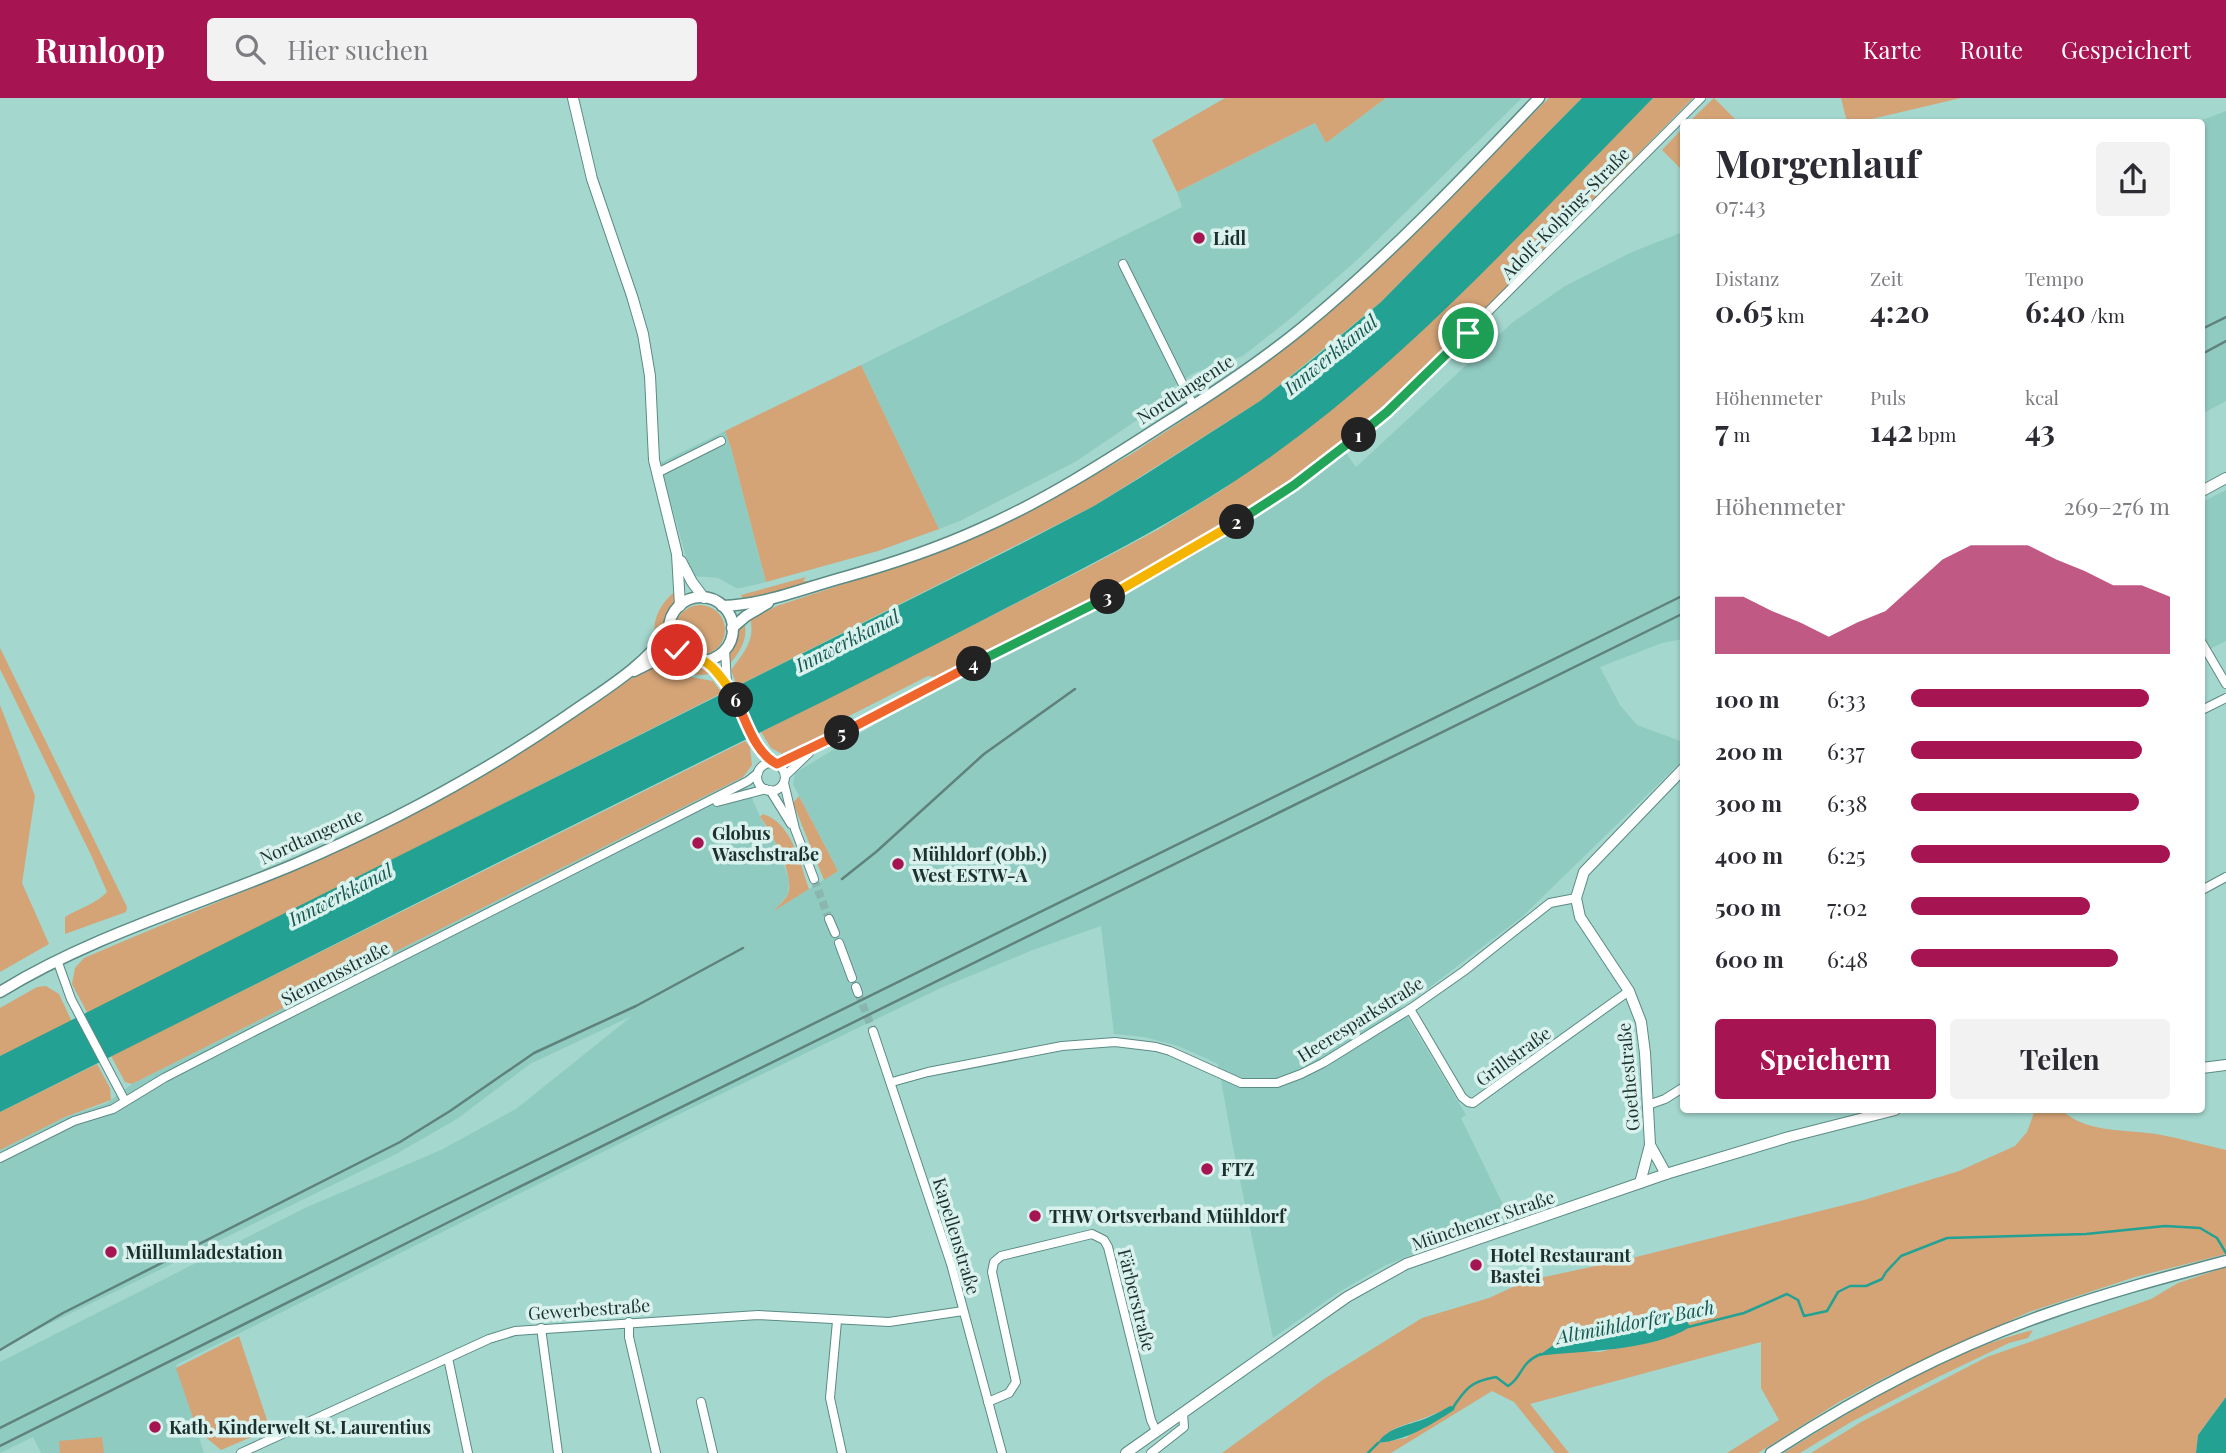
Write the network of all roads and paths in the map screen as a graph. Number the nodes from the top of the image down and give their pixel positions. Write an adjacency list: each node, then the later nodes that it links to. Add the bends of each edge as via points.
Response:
1 (573, 98): 9 (street, via 592,179 643,334)
2 (1539, 98): 7 (main road, Nordtangente, via 1354,283 1303,328)
3 (1701, 98): 4 (street, Adolf-Kolping-Straße)
4 (1680, 119)
5 (1680, 119): 29 (street, Adolf-Kolping-Straße, via 1387,412 1294,485 1119,591)
6 (1123, 264): 7 (street)
7 (1193, 405): 13 (main road, Nordtangente, via 1091,470 982,528 928,551)
8 (722, 441): 9 (street)
9 (657, 473): 12 (street)
10 (2226, 478): 11 (street)
11 (2205, 489)
12 (677, 554): 14 (street); 15 (street)
13 (779, 597): 16 (main road, Nordtangente); 17 (main road, Nordtangente)
14 (704, 598): 15 (main road); 16 (main road)
15 (680, 606): 18 (main road, Nordtangente)
16 (722, 606): 17 (main road)
17 (732, 628): 20 (main road)
18 (669, 629): 21 (main road); 23 (main road, Nordtangente, via 657,646)
19 (2205, 648): 25 (street)
20 (725, 649): 22 (main road); 24 (street)
21 (680, 653): 22 (main road); 23 (main road, Nordtangente)
22 (704, 661): 24 (street)
23 (619, 679): 44 (main road, Nordtangente, via 499,760 382,823 296,864)
24 (727, 682): 28 (street)
25 (2226, 684)
26 (2226, 698): 27 (street)
27 (2205, 708)
28 (760, 749): 30 (street); 31 (street)
29 (814, 749): 30 (street, Adolf-Kolping-Straße); 33 (street, Adolf-Kolping-Straße)
30 (775, 764): 31 (street, via 766,764); 33 (street, via 783,769)
31 (760, 771): 34 (street, via 758,781); 35 (street, Siemensstraße)
32 (1680, 772): 40 (street, via 1584,872)
33 (784, 780): 34 (street, via 778,789); 36 (street)
34 (768, 790): 35 (street, Siemensstraße); 36 (street)
35 (685, 813): 54 (street, Siemensstraße)
36 (795, 829): 38 (street)
37 (2226, 877): 39 (street)
38 (814, 879)
39 (2205, 888)
40 (1576, 898): 46 (street, Goethestraße, via 1580,917); 48 (street, Heeresparkstraße, via 1550,903)
41 (829, 919): 42 (street)
42 (835, 933)
43 (839, 943): 45 (street)
44 (57, 960): 47 (main road, Nordtangente); 54 (street, via 71,999)
45 (852, 978)
46 (1629, 991): 48 (street, Grillstraße, via 1473,1103 1462,1097); 55 (street, Goethestraße, via 1643,1035)
47 (0, 992)
48 (1410, 1009): 52 (street, Heeresparkstraße, via 1323,1063 1264,1085 1241,1083 1156,1047 1115,1042 1062,1046)
49 (873, 1031): 52 (street, Kapellenstraße)
50 (2226, 1065): 51 (street)
51 (2205, 1068)
52 (892, 1082): 62 (street, Kapellenstraße)
53 (1680, 1090): 55 (street)
54 (125, 1101): 58 (street, Siemensstraße)
55 (1648, 1105): 57 (street, Goethestraße)
56 (1883, 1113): 59 (street, Münchener Straße)
57 (1650, 1145): 59 (street, Goethestraße); 60 (street, Goethestraße)
58 (0, 1158)
59 (1666, 1174): 60 (street, Münchener Straße)
60 (1640, 1183): 69 (street, Münchener Straße, via 1387,1273)
61 (2221, 1263): 81 (main road, via 2132,1285 2000,1332 1867,1396)
62 (963, 1311): 63 (street, Gewerbestraße, via 897,1322); 68 (street, Kapellenstraße)
63 (837, 1321): 64 (street, Gewerbestraße, via 758,1315); 77 (street, via 830,1398)
64 (629, 1322): 65 (street, Gewerbestraße); 75 (street)
65 (541, 1328): 66 (street, Gewerbestraße, via 503,1334); 74 (street)
66 (448, 1359): 71 (street, Gewerbestraße); 73 (street)
67 (701, 1402): 76 (street)
68 (988, 1402): 70 (street, Färberstraße, via 1009,1393 1016,1382 992,1272 994,1262 1001,1256 1092,1234 1108,1247); 78 (street, Kapellenstraße)
69 (1183, 1413): 70 (street, Münchener Straße); 80 (street, via 1184,1427)
70 (1156, 1431): 79 (street, Münchener Straße)
71 (254, 1451): 72 (street, Gewerbestraße)
72 (241, 1453)
73 (468, 1453)
74 (558, 1453)
75 (656, 1453)
76 (713, 1453)
77 (842, 1453)
78 (1002, 1453)
79 (1126, 1453)
80 (1151, 1453)
81 (1771, 1453)

